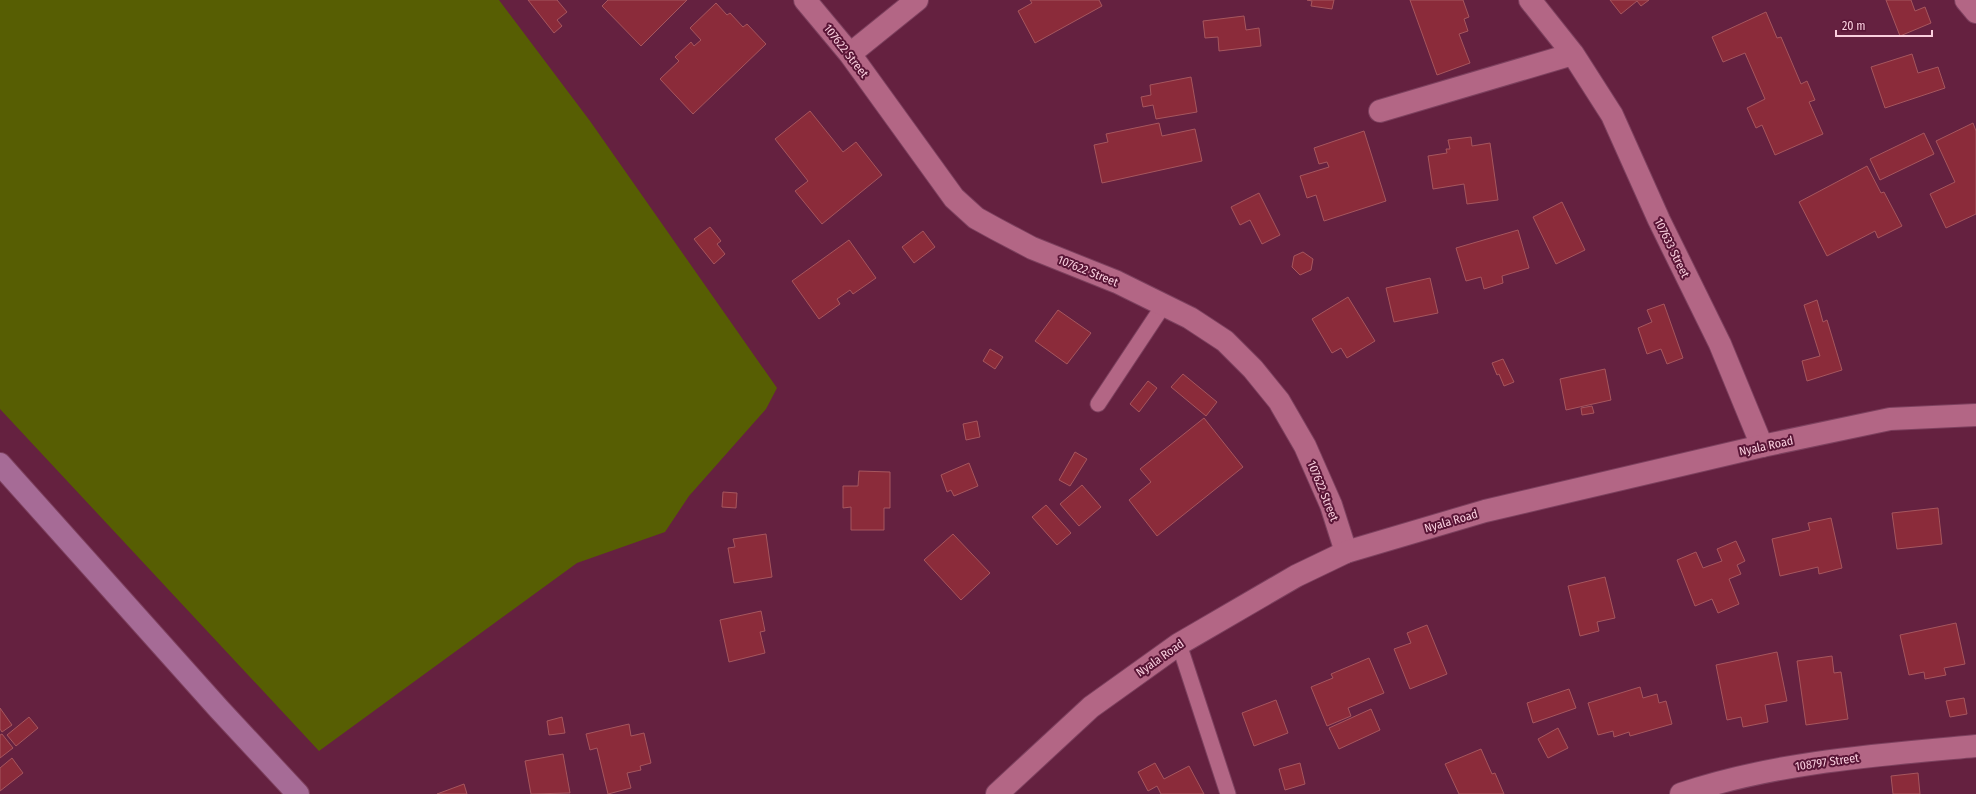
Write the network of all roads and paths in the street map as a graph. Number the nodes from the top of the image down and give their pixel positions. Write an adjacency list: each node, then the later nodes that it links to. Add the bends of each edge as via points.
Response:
1 (805, 0): 6 (street, 107622 Street)
2 (916, 0): 6 (street)
3 (1530, 0): 7 (street, 107633 Street)
4 (1966, 0): 5 (street)
5 (1976, 12)
6 (850, 54): 9 (street, 107622 Street, via 954,198 976,218 1032,248 1117,282)
7 (1573, 54): 8 (street); 12 (street, 107633 Street, via 1612,115 1659,220 1720,344)
8 (1380, 111)
9 (1163, 306): 10 (lane); 14 (street, 107622 Street, via 1190,318 1225,341 1253,369 1279,401 1305,446 1331,505)
10 (1098, 404)
11 (1976, 415): 12 (street, Nyala Road, via 1890,419)
12 (1762, 446): 14 (street, Nyala Road, via 1485,512)
13 (0, 464): 17 (main road)
14 (1346, 552): 15 (street, Nyala Road, via 1296,576)
15 (1179, 644): 18 (street, Nyala Road, via 1091,707); 19 (lane)
16 (1976, 746): 20 (street, 108797 Street, via 1800,764 1708,785)
17 (298, 794)
18 (997, 794)
19 (1228, 794)
20 (1681, 794)

